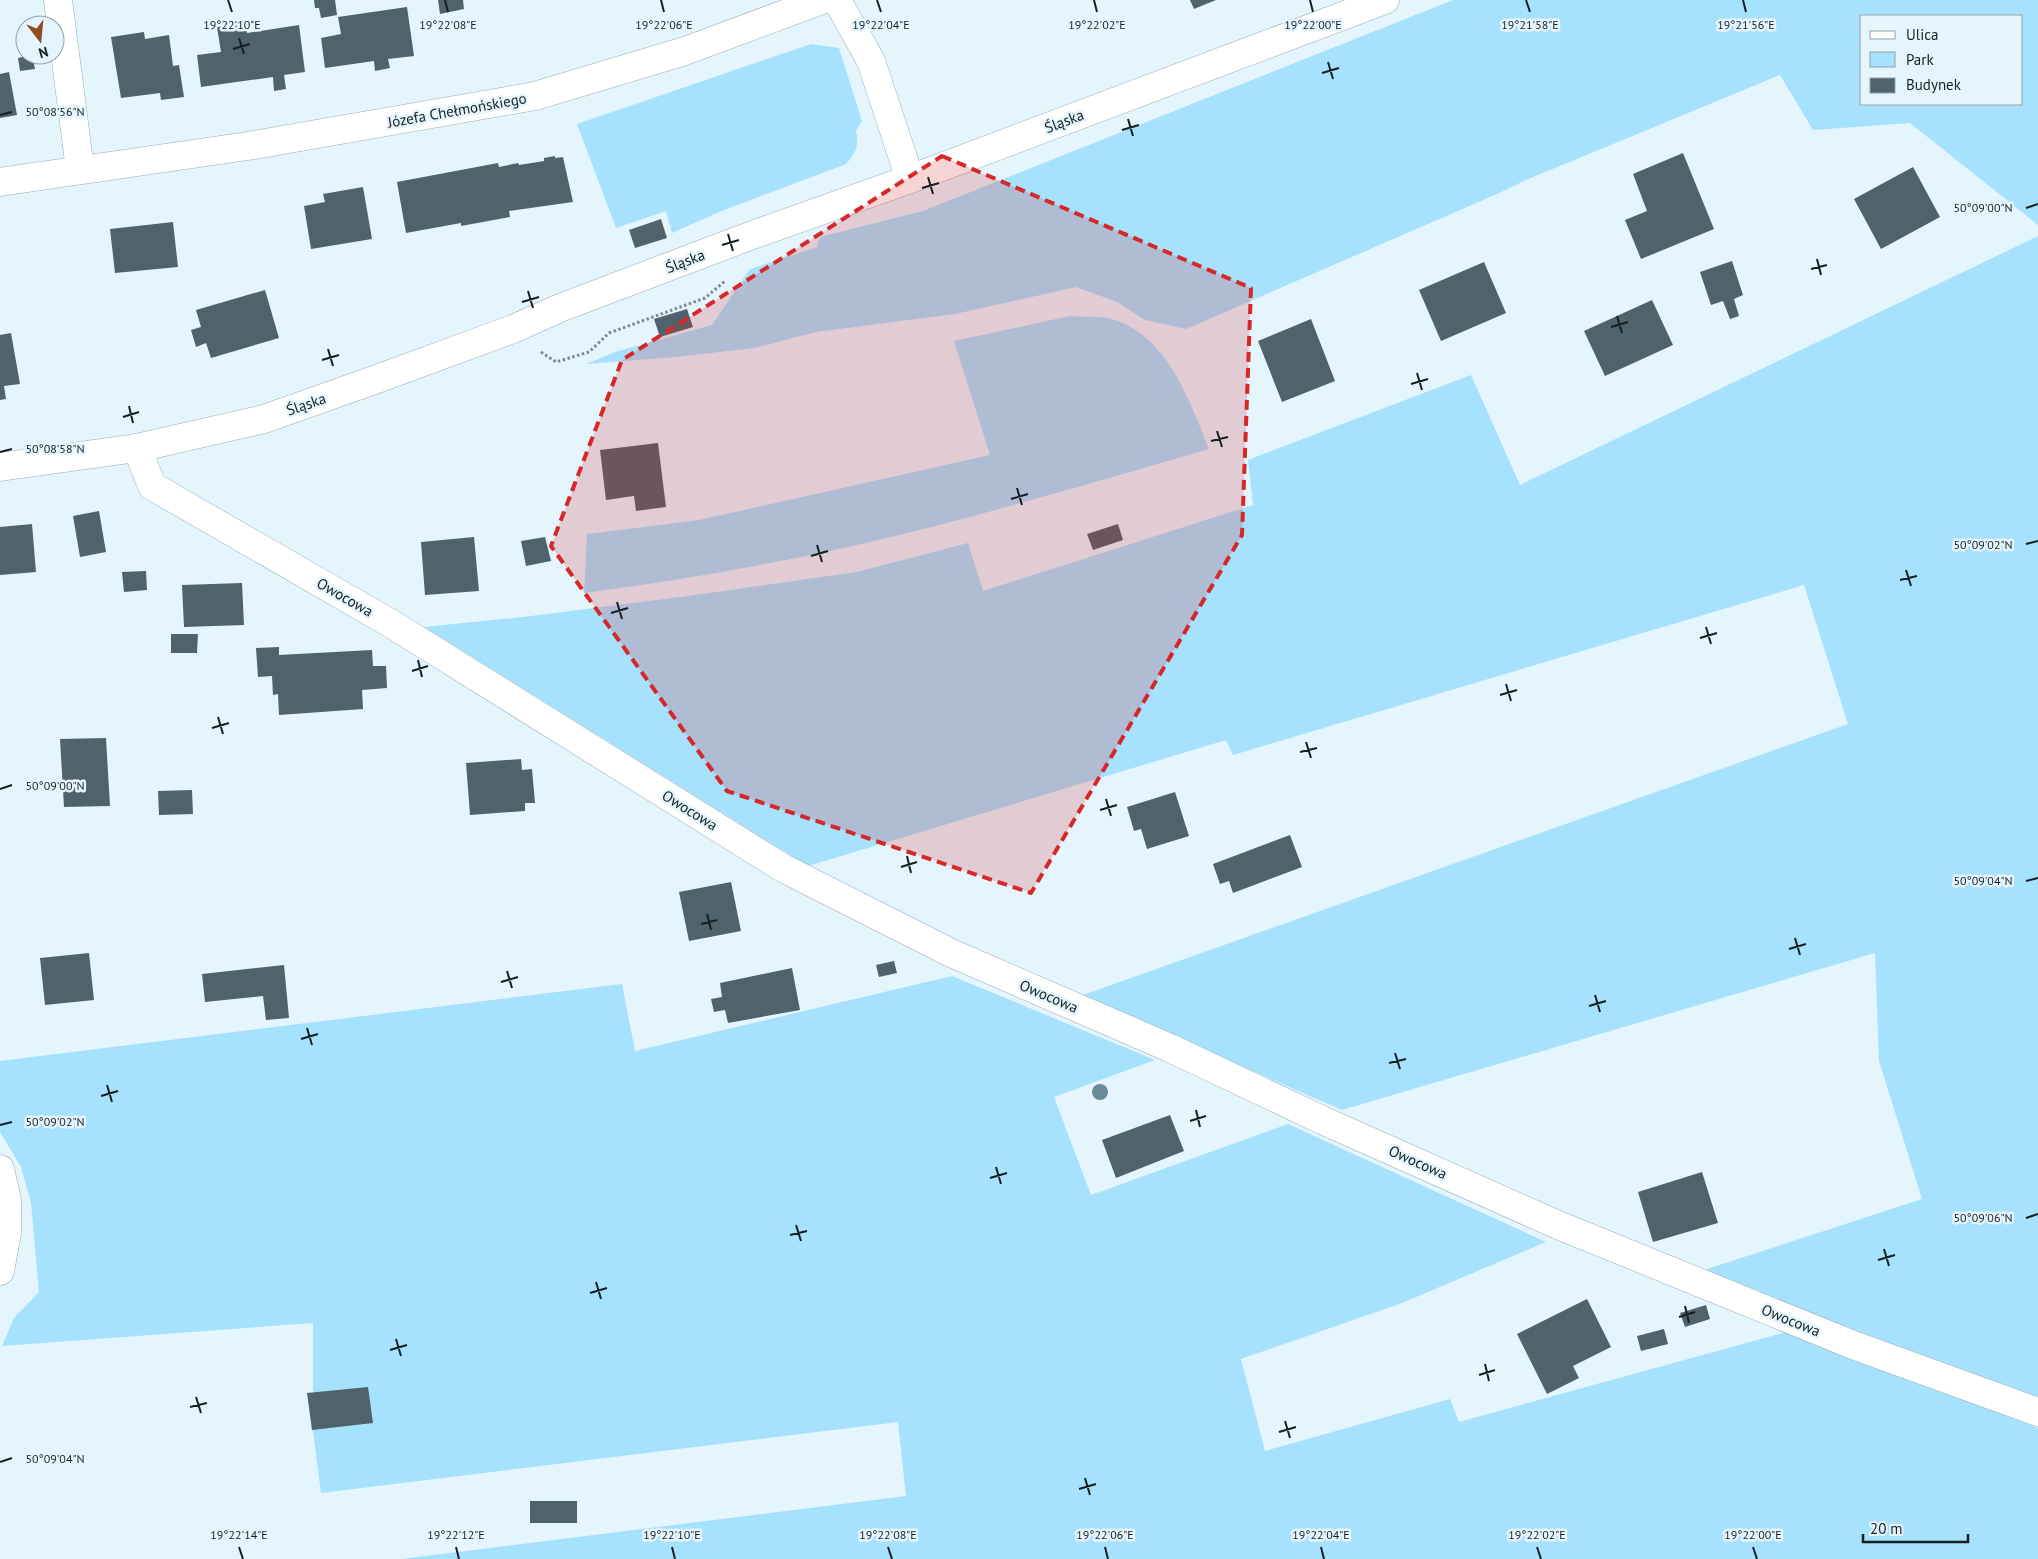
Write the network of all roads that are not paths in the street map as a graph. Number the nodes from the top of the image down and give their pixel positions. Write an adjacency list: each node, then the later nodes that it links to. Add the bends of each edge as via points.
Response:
1 (58, 0): 5 (street)
2 (822, 0): 5 (street, Józefa Chełmońskiego, via 685,51 535,96 248,146)
3 (837, 0): 6 (street, via 871,61)
4 (1385, 0): 6 (street, Śląska)
5 (80, 169): 7 (street, Józefa Chełmońskiego)
6 (910, 179): 8 (street, Śląska, via 351,388 264,418)
7 (0, 182)
8 (137, 448): 9 (street, Śląska); 12 (street, Owocowa, via 152,486 390,623 783,868 951,954 1170,1048 1558,1225 1853,1345)
9 (0, 467)
10 (0, 1169): 11 (street, via 7,1200 7,1233)
11 (0, 1271)
12 (2038, 1412)

